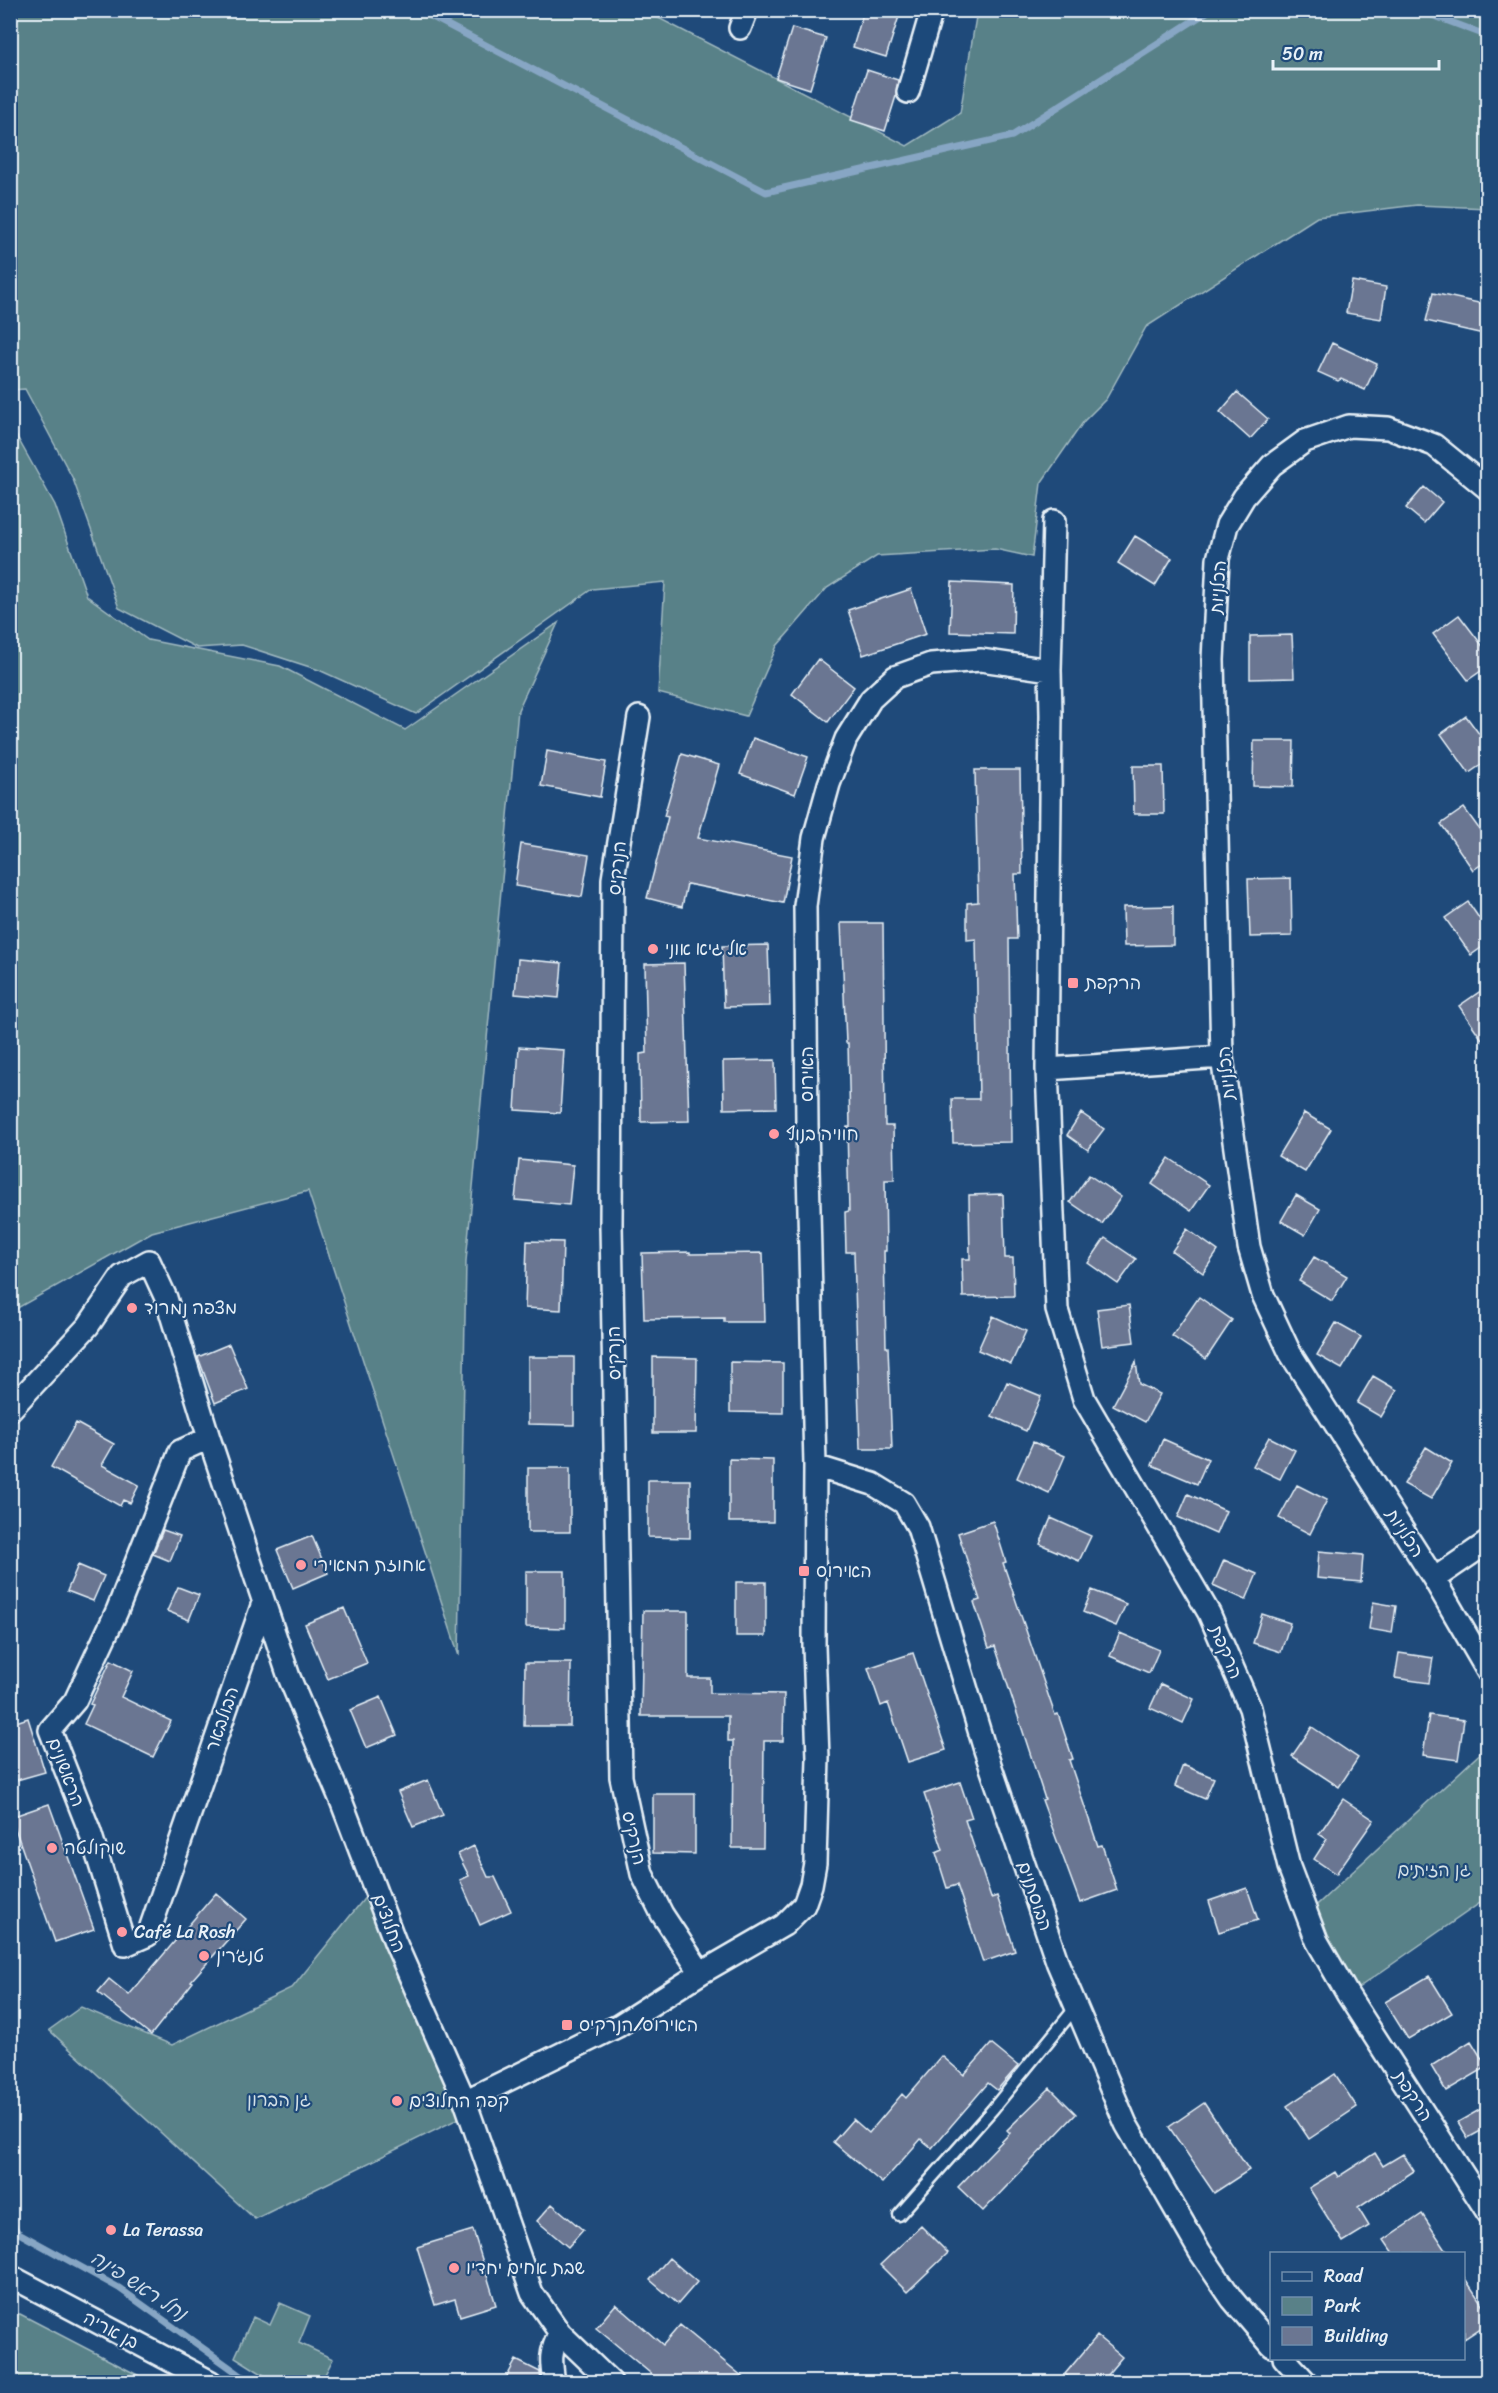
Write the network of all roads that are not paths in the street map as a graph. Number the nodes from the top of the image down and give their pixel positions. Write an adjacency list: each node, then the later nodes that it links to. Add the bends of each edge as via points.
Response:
1 (932, 10): 2 (street)
2 (908, 92)
3 (1488, 489): 7 (street, הכלניות, via 1434,445 1388,428 1349,426 1305,441 1272,465 1244,496 1227,525 1218,559 1213,660)
4 (1054, 521): 5 (street, הרקפת)
5 (1050, 670): 8 (street, הרקפת); 11 (street, האירוס, via 981,660 931,664 895,677 870,699 846,740 829,784 814,838 805,906)
6 (639, 717): 17 (street, הנרקיס, via 613,879 611,1224 621,1777 642,1874 662,1914)
7 (1222, 1057): 8 (street); 13 (street, הכלניות, via 1249,1247 1263,1295 1290,1353)
8 (1047, 1069): 20 (street, הרקפת, via 1057,1310 1084,1399 1209,1613 1250,1708 1289,1867 1317,1941)
9 (10, 1410): 10 (street, החלוצים, via 88,1326 122,1276 148,1261 166,1298)
10 (209, 1438): 14 (street, החלוצים); 16 (street, הראשונים, via 180,1452 117,1611 75,1701 50,1730 90,1832 124,1945 148,1935)
11 (815, 1466): 17 (street, האירוס, via 818,1758 811,1885 804,1905 784,1925); 18 (street, הבוסתנים, via 873,1484 904,1503 918,1527 985,1750)
12 (1488, 1542): 13 (street)
13 (1434, 1579): 15 (street, הכלניות)
14 (263, 1603): 16 (street, הבולבאר); 19 (street, החלוצים, via 395,1942)
15 (1488, 1672)
16 (181, 1834)
17 (701, 1973): 19 (street, האירוס, via 618,2026)
18 (1076, 2007): 21 (lane); 24 (street, הבוסתנים, via 1132,2134 1200,2252 1232,2299)
19 (465, 2101): 23 (street, החלוצים, via 532,2293)
20 (1488, 2213)
21 (899, 2215)
22 (10, 2276): 26 (street, בן אריה)
23 (560, 2333): 27 (street, via 552,2348); 28 (street, החלוצים)
24 (1270, 2344)
25 (1286, 2360): 29 (street)
26 (211, 2382)
27 (554, 2382)
28 (611, 2382)
29 (1306, 2382)

